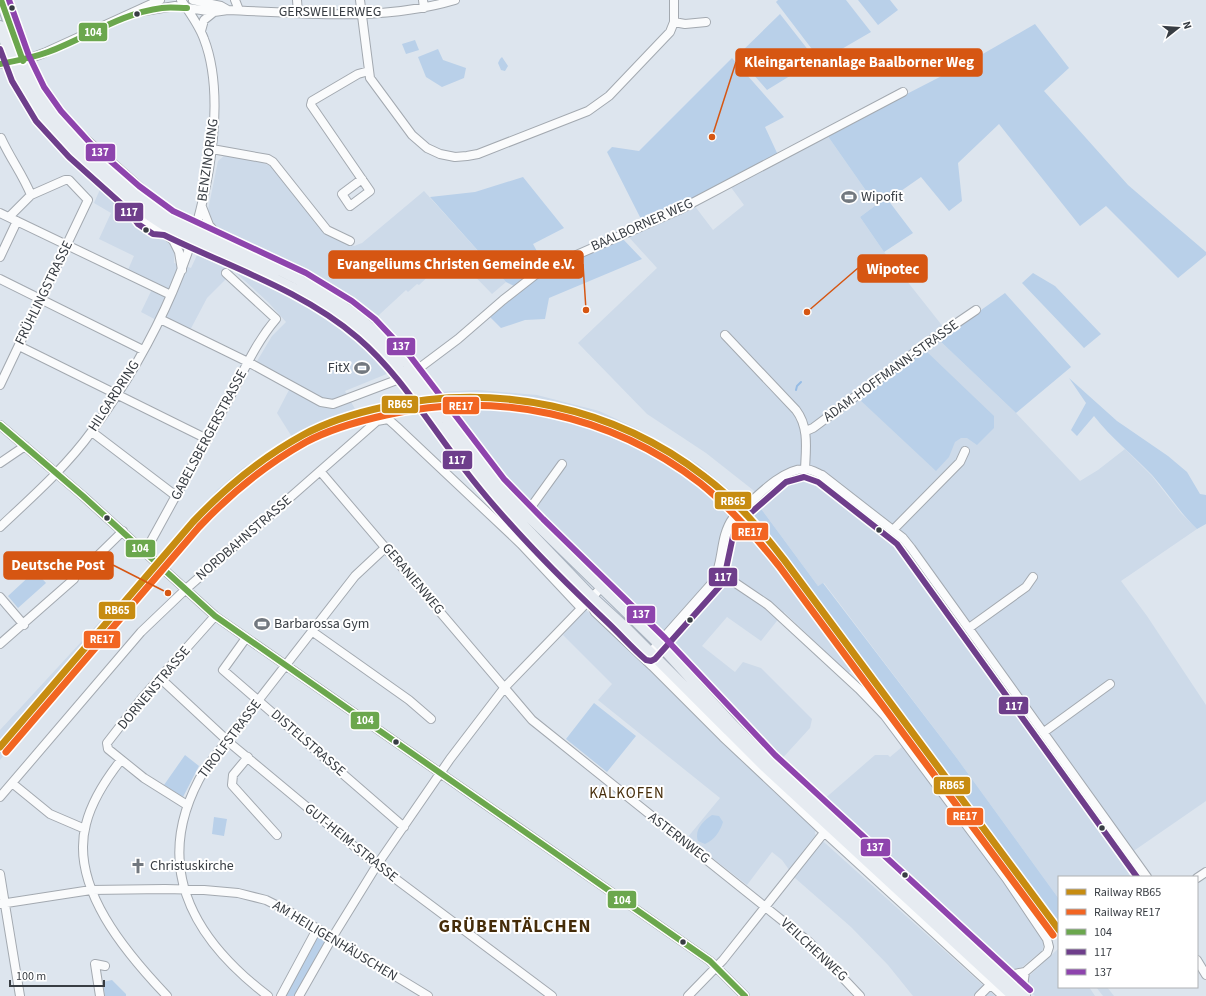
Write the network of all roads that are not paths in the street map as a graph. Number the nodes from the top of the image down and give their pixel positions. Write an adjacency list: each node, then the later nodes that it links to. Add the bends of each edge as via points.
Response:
1 (1, 0): 23 (main road)
2 (160, 0): 15 (street, GERSWEILERWEG)
3 (181, 0): 11 (street, BENZINORING)
4 (193, 0): 12 (street, GERSWEILERWEG)
5 (236, 0): 13 (street)
6 (297, 0): 16 (street)
7 (360, 0): 17 (street)
8 (455, 0): 10 (street, GERSWEILERWEG)
9 (674, 0): 18 (street)
10 (424, 4): 17 (street, GERSWEILERWEG)
11 (187, 8): 14 (street, GERSWEILERWEG); 15 (street, GERSWEILERWEG, via 169,6); 21 (street, BENZINORING)
12 (228, 10): 13 (street, GERSWEILERWEG); 14 (street, GERSWEILERWEG)
13 (239, 10): 16 (street, GERSWEILERWEG)
14 (214, 12): 21 (street, via 204,20)
15 (132, 13): 23 (street, GERSWEILERWEG, via 56,48)
16 (298, 13): 17 (street, GERSWEILERWEG)
17 (362, 14): 25 (street)
18 (674, 22): 19 (street); 25 (street, via 661,43 609,96 594,107 574,117 467,156 440,154 412,136 372,82)
19 (706, 22)
20 (0, 26): 23 (main road)
21 (201, 31): 28 (street, BENZINORING, via 211,63 214,90 215,122)
22 (0, 59): 23 (street)
23 (15, 61): 24 (street); 31 (main road, via 32,101 54,130); 36 (main road, via 29,77 61,125 80,144 138,197 163,214)
24 (0, 64)
25 (369, 71): 29 (street, via 358,74 310,104)
26 (903, 92): 52 (street, BAALBORNER WEG, via 679,210 540,271 422,367 396,381 328,404)
27 (1, 138): 30 (street)
28 (212, 149): 32 (street, BENZINORING); 38 (street, via 273,162 327,230)
29 (362, 179)
30 (30, 195): 34 (street); 40 (street, FRÜHLINGSTRASSE, via 69,180 88,200)
31 (132, 204): 37 (main road, via 166,227); 42 (street, via 143,218 173,240 179,252)
32 (202, 204): 36 (street, BENZINORING); 39 (street, via 209,225)
33 (0, 213): 34 (street)
34 (9, 217): 35 (street)
35 (17, 221): 40 (street); 41 (street)
36 (195, 230): 37 (street, BENZINORING); 39 (main road)
37 (192, 240): 42 (street, HILGARDRING); 53 (main road, via 279,280 336,312 363,332)
38 (350, 241)
39 (224, 244): 53 (main road, via 299,279 344,306 377,332)
40 (67, 245): 45 (street); 46 (street, FRÜHLINGSTRASSE)
41 (0, 257)
42 (182, 270): 45 (street, HILGARDRING)
43 (226, 273): 52 (street, GABELSBERGERSTRASSE, via 276,319 260,339)
44 (0, 279): 46 (street)
45 (171, 295): 48 (street, HILGARDRING)
46 (41, 299): 50 (street, FRÜHLINGSTRASSE); 51 (street)
47 (976, 310): 58 (street, ADAM-HOFFMANN-STRASSE)
48 (160, 319): 51 (street, HILGARDRING); 52 (street, BAALBORNER WEG)
49 (725, 335): 58 (street, ADAM-HOFFMANN-STRASSE, via 796,410 803,420)
50 (19, 346): 54 (street, FRÜHLINGSTRASSE); 55 (street)
51 (143, 350): 55 (street, HILGARDRING)
52 (248, 362): 60 (street, GABELSBERGERSTRASSE)
53 (403, 369): 56 (main road, bridge)
54 (0, 385)
55 (118, 394): 59 (street, HILGARDRING); 60 (street)
56 (442, 421): 69 (main road); 80 (main road, via 501,502)
57 (0, 425): 61 (street)
58 (806, 431): 65 (street, ADAM-HOFFMANN-STRASSE)
59 (92, 432): 67 (street, HILGARDRING); 68 (street)
60 (208, 439): 68 (street, GABELSBERGERSTRASSE)
61 (25, 446): 63 (street); 67 (street)
62 (965, 451): 71 (street, via 960,462)
63 (0, 463)
64 (562, 464): 69 (street)
65 (805, 469): 71 (street, via 822,475); 75 (street, via 782,475 733,518 725,534)
66 (320, 471): 73 (street, GERANIENWEG); 78 (street, NORDBAHNSTRASSE); 81 (street, NORDBAHNSTRASSE, via 377,421 388,419 539,562)
67 (57, 473): 70 (street, HILGARDRING); 72 (street)
68 (176, 496): 74 (street, GABELSBERGERSTRASSE)
69 (526, 514): 77 (main road)
70 (0, 527)
71 (892, 530): 84 (street, via 911,548)
72 (122, 532): 74 (street); 83 (street)
73 (386, 547): 85 (street, TIROLFSTRASSE, via 355,576); 93 (street, GERANIENWEG)
74 (145, 552): 78 (street)
75 (716, 576): 88 (street); 120 (street, via 734,582 768,605 885,716 1006,878 1047,939 1049,947 1046,953)
76 (1033, 577): 84 (street, via 1026,587)
77 (601, 588): 80 (street); 88 (main road)
78 (186, 589): 82 (street); 101 (street, NORDBAHNSTRASSE, via 141,632)
79 (0, 597): 83 (street)
80 (590, 599): 81 (street); 89 (main road); 106 (street, via 595,612)
81 (581, 608): 93 (street)
82 (216, 616): 86 (street); 91 (street, DORNENSTRASSE)
83 (24, 625): 87 (street)
84 (969, 628): 96 (street)
85 (313, 632): 90 (street, TIROLFSTRASSE); 95 (street, via 409,700)
86 (246, 638): 90 (street); 94 (street, DISTELSTRASSE, via 223,670)
87 (0, 644)
88 (659, 644): 89 (street); 121 (main road, via 769,761)
89 (650, 653): 106 (main road)
90 (286, 666): 94 (street, TIROLFSTRASSE); 100 (street)
91 (160, 678): 97 (street, GUT-HEIM-STRASSE); 99 (street, DORNENSTRASSE, via 107,743 108,749)
92 (1110, 684): 96 (street)
93 (505, 687): 100 (street); 114 (street, ASTERNWEG, via 544,731)
94 (258, 700): 97 (street, TIROLFSTRASSE); 104 (street, DISTELSTRASSE)
95 (431, 719)
96 (1044, 732): 110 (street)
97 (227, 740): 98 (street, GUT-HEIM-STRASSE); 103 (street, TIROLFSTRASSE, via 205,769)
98 (248, 758): 107 (street, TIROLFSTRASSE, via 233,775 232,785); 108 (street, GUT-HEIM-STRASSE)
99 (121, 760): 103 (street, DORNENSTRASSE, via 158,788); 105 (street, via 98,794)
100 (440, 774): 104 (street); 119 (street)
101 (12, 783): 102 (street, NORDBAHNSTRASSE); 105 (street, via 50,814)
102 (0, 797)
103 (187, 805): 112 (street, TIROLFSTRASSE, via 180,831 179,856)
104 (404, 827): 108 (street)
105 (85, 830): 111 (street, via 85,862)
106 (826, 830): 114 (street); 123 (street); 137 (main road)
107 (277, 835)
108 (377, 865): 116 (street); 131 (street, GUT-HEIM-STRASSE)
109 (0, 874): 113 (street)
110 (1147, 876)
111 (92, 890): 112 (street, AM HEILIGENHÄUSCHEN); 113 (street, AM HEILIGENHÄUSCHEN); 126 (street, via 113,932 125,949)
112 (185, 890): 115 (street, AM HEILIGENHÄUSCHEN, via 238,893 266,900); 127 (street, TIROLFSTRASSE, via 204,931 218,952 246,980)
113 (2, 904): 124 (street)
114 (765, 906): 119 (street); 134 (street, VEILCHENWEG, via 809,942)
115 (317, 928): 116 (street, AM HEILIGENHÄUSCHEN); 128 (street)
116 (332, 938): 129 (street); 130 (street, AM HEILIGENHÄUSCHEN)
117 (1198, 962): 122 (street)
118 (105, 966): 125 (street, via 95,964)
119 (717, 967): 132 (street); 133 (street)
120 (1025, 972): 121 (street, via 1009,975); 138 (street)
121 (999, 973): 138 (main road)
122 (1206, 975)
123 (990, 985): 135 (street); 136 (street)
124 (20, 996)
125 (100, 996)
126 (167, 996)
127 (268, 996)
128 (281, 996)
129 (299, 996)
130 (428, 996)
131 (552, 996)
132 (688, 996)
133 (745, 996)
134 (860, 996)
135 (979, 996)
136 (1003, 996)
137 (1013, 996)
138 (1025, 996)

